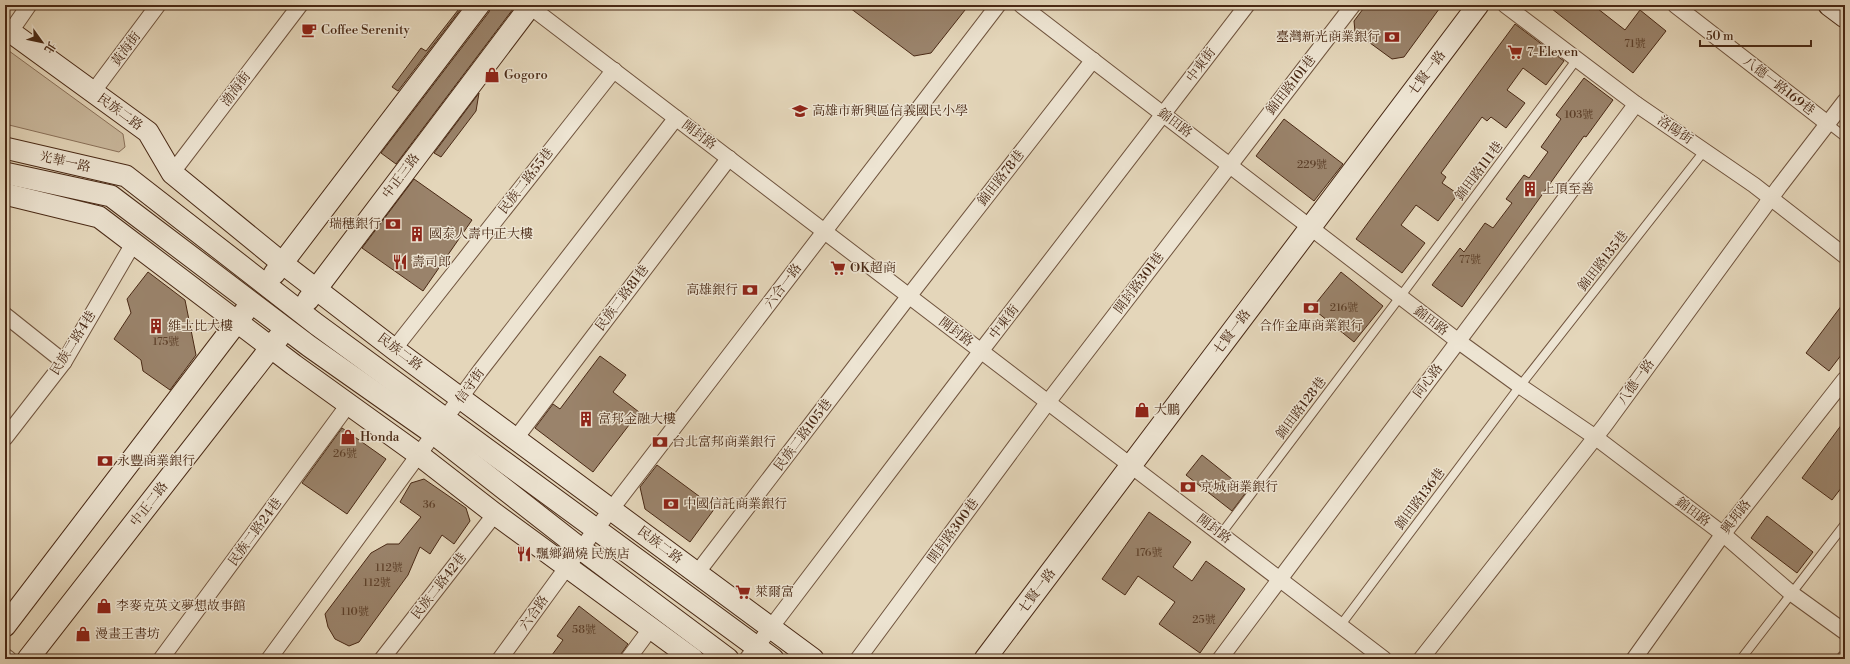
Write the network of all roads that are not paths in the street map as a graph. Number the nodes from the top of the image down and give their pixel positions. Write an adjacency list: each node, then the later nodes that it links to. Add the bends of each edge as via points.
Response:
1 (29, 5): 15 (street)
2 (158, 5): 19 (street, 黃海街)
3 (300, 5): 31 (street, 渤海街)
4 (479, 5): 40 (street)
5 (530, 5): 18 (street, 開封路); 42 (street, 中正三路)
6 (998, 5): 37 (street, 六合一路)
7 (1021, 5): 17 (street, 錦田路)
8 (1247, 5): 22 (street, 中東街)
9 (1353, 5): 29 (street, 錦田路101巷)
10 (1478, 5): 36 (street, 七賢一路)
11 (1505, 5): 16 (street, 洛陽街)
12 (1674, 5): 24 (street, 八德一路169巷)
13 (1829, 5): 14 (street)
14 (1845, 17)
15 (8, 29): 19 (street, 民族二路)
16 (1577, 59): 21 (street, 洛陽街); 44 (lane, 錦田路111巷)
17 (1093, 60): 22 (street, 錦田路); 43 (street, 錦田路78巷)
18 (614, 70): 23 (street, 開封路); 52 (street, 民族二路55巷)
19 (93, 92): 31 (street, 民族二路, via 148,132)
20 (1845, 101): 24 (street, 八德一路)
21 (1636, 104): 27 (street, 洛陽街); 50 (street, 同心路)
22 (1164, 114): 29 (street, 錦田路); 53 (street, 中東街)
23 (676, 118): 28 (street, 開封路); 57 (street, 信守街)
24 (1827, 123): 25 (lane); 35 (street, 八德一路)
25 (1845, 137)
26 (5, 148): 32 (street, 光華一路)
27 (1705, 150): 35 (street, 洛陽街); 56 (lane, 錦田路135巷)
28 (729, 158): 37 (street, 開封路); 63 (street, 民族二路81巷)
29 (1230, 164): 36 (street, 錦田路); 58 (street, 開封路301巷)
30 (5, 173): 34 (street, 光華一路)
31 (172, 173): 40 (street, 民族二路)
32 (126, 176): 41 (street, 民族二路)
33 (5, 194): 38 (street, via 99,217)
34 (111, 196): 45 (street, 民族二路)
35 (1771, 198): 39 (street, 洛陽街); 61 (street, 八德一路)
36 (1311, 227): 44 (street, 錦田路); 65 (street, 七賢一路)
37 (824, 231): 43 (street, 開封路); 66 (street, 六合一路)
38 (133, 244): 48 (street); 54 (street, 民族二路4巷)
39 (1845, 256)
40 (282, 263): 41 (street); 42 (street, 民族二路)
41 (265, 285): 45 (street); 46 (street, 民族二路)
42 (316, 288): 46 (street, 中正三路); 52 (street, 民族二路)
43 (909, 296): 53 (street, 開封路); 74 (street, 民族二路105巷)
44 (1400, 297): 50 (street, 錦田路); 70 (lane, 錦田路128巷)
45 (252, 302): 48 (street); 49 (street, 民族二路)
46 (299, 311): 49 (street, 中正三路); 60 (street, 民族二路)
47 (5, 315): 54 (street)
48 (238, 321): 51 (street); 77 (street)
49 (286, 329): 51 (street, 中正三路); 60 (street, 民族二路)
50 (1458, 341): 56 (street, 錦田路); 75 (street, 同心路)
51 (271, 348): 59 (street); 85 (street, 中正二路)
52 (394, 349): 57 (street, 民族二路)
53 (981, 351): 58 (street, 開封路); 80 (street, 中東街)
54 (64, 362): 62 (street, 民族二路4巷)
55 (1845, 379): 71 (street, 興邦路)
56 (1520, 386): 61 (street, 錦田路); 78 (lane, 錦田路136巷)
57 (461, 397): 60 (street, 信守街); 63 (street, 民族二路)
58 (1048, 402): 65 (street, 開封路); 94 (street, 開封路300巷)
59 (348, 405): 64 (street); 86 (street, 民族二路24巷)
60 (440, 426): 64 (street, 信守街); 69 (street, 民族二路); 72 (street, 民族二路)
61 (1595, 437): 71 (street, 錦田路); 98 (street, 八德一路)
62 (5, 438)
63 (516, 438): 66 (street, 民族二路)
64 (419, 455): 67 (street); 87 (street, 信守街)
65 (1131, 466): 70 (street, 開封路); 95 (street, 七賢一路)
66 (611, 509): 69 (street, 六合一路); 74 (street, 民族二路)
67 (495, 514): 73 (street); 88 (street, 民族二路42巷)
68 (1845, 524): 76 (lane)
69 (596, 529): 72 (street, 六合一路); 82 (street, 民族二路)
70 (1221, 534): 75 (street, 開封路)
71 (1723, 534): 76 (street, 錦田路); 99 (street, 興邦路)
72 (581, 549): 73 (street, 六合一路); 92 (street, 民族二路)
73 (567, 567): 79 (street); 89 (street, 六合路)
74 (697, 573): 80 (street, 民族二路)
75 (1280, 579): 78 (street, 開封路); 96 (street, 同心路)
76 (1790, 593): 81 (street, 錦田路); 100 (lane)
77 (5, 626)
78 (1340, 626): 97 (street, 開封路)
79 (651, 628): 90 (street); 91 (street)
80 (770, 628): 82 (street, 中東街); 93 (street, 民族二路)
81 (1845, 632)
82 (759, 655)
83 (5, 656): 84 (street)
84 (9, 659)
85 (28, 659)
86 (161, 659)
87 (269, 659)
88 (382, 659)
89 (500, 659)
90 (628, 659)
91 (693, 659)
92 (728, 659)
93 (813, 659)
94 (858, 659)
95 (985, 659)
96 (1220, 659)
97 (1384, 659)
98 (1421, 659)
99 (1634, 659)
100 (1741, 659)

